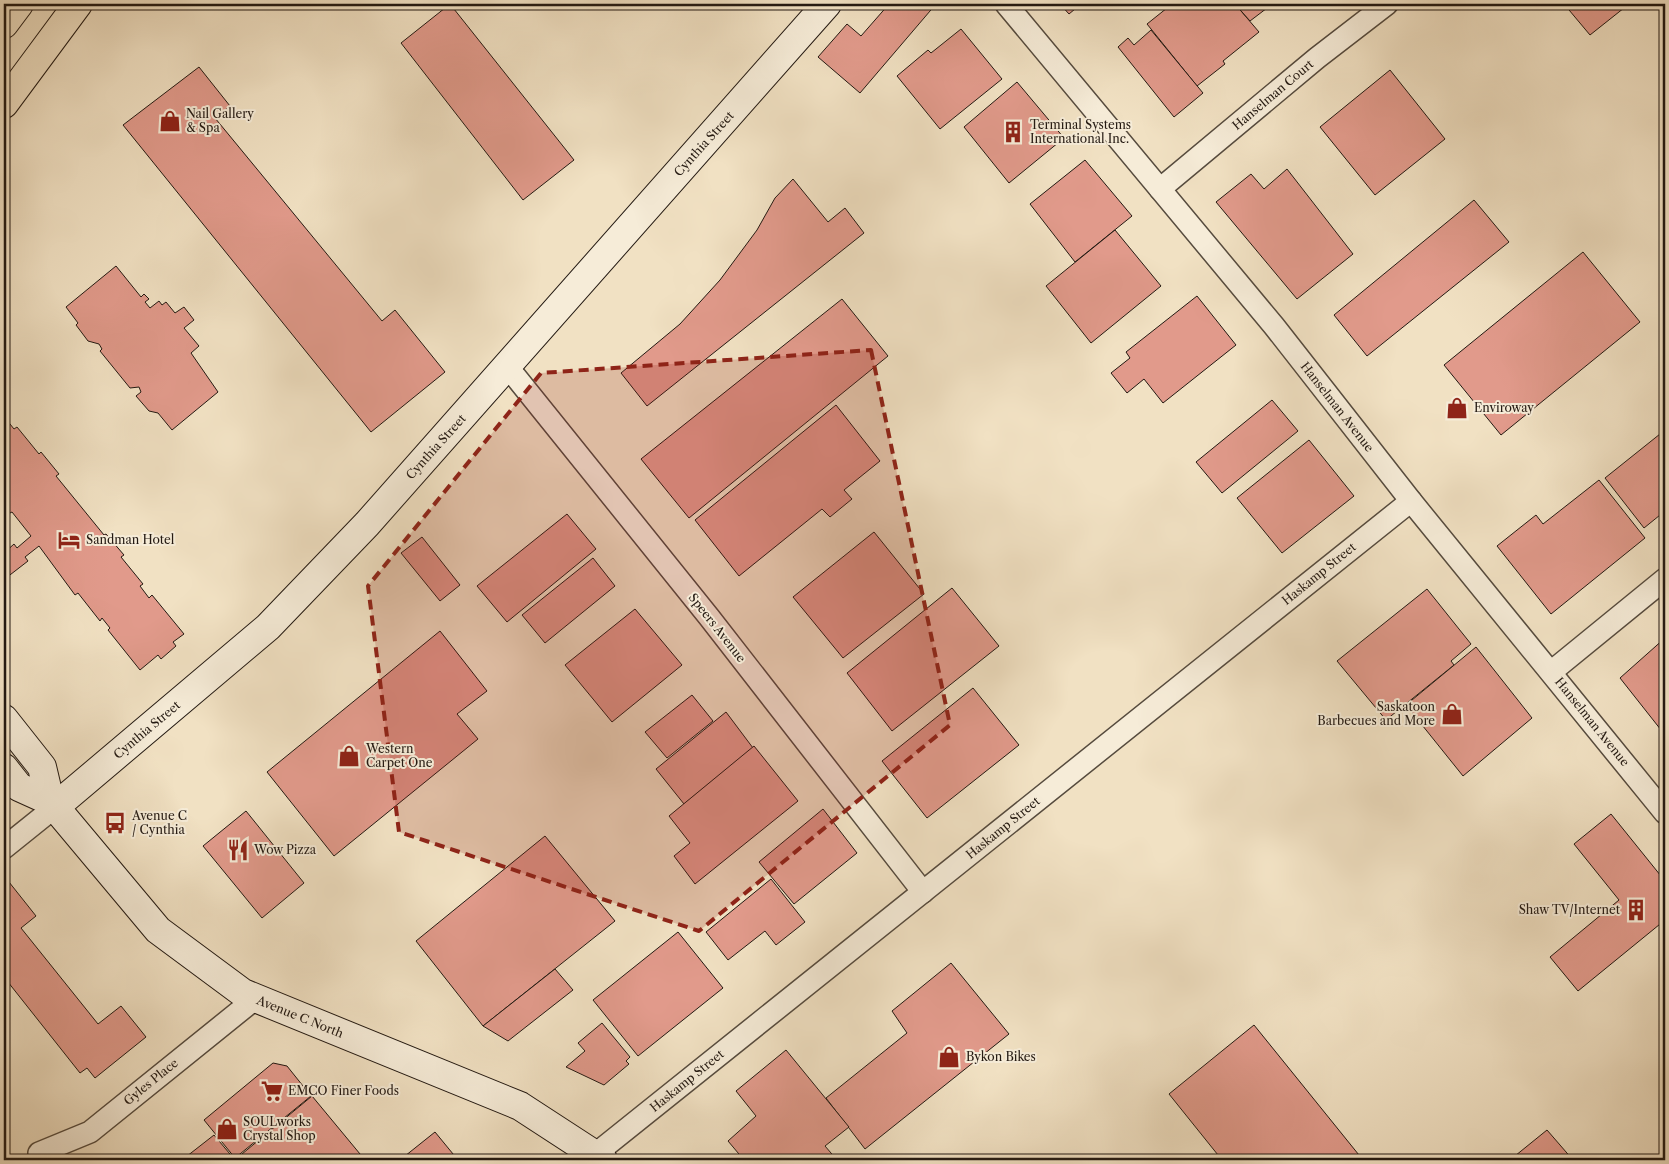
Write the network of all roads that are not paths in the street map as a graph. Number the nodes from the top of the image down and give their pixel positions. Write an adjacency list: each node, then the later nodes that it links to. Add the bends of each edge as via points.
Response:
1 (19, 4): 6 (highway)
2 (78, 4): 7 (highway)
3 (827, 4): 9 (street, Cynthia Street)
4 (1006, 4): 8 (street, Hanselman Avenue)
5 (1387, 4): 8 (street, Hanselman Court)
6 (4, 24)
7 (4, 104)
8 (1160, 189): 10 (street, Hanselman Avenue, via 1274,326)
9 (507, 366): 15 (street, Cynthia Street, via 367,524 268,627); 18 (street, Speers Avenue, via 709,617)
10 (1411, 501): 12 (street, Hanselman Avenue); 18 (street, Haskamp Street)
11 (1665, 579): 12 (street)
12 (1551, 672): 16 (street, Hanselman Avenue)
13 (4, 719): 15 (street, Avenue C North, via 42,767)
14 (4, 768): 15 (street, Avenue C North, via 19,787)
15 (52, 804): 17 (street, Cynthia Street); 19 (street, Avenue C North, via 158,930 242,993)
16 (1665, 813)
17 (4, 848)
18 (923, 892): 21 (street, Haskamp Street)
19 (256, 998): 20 (street, Gyles Place, via 90,1132); 21 (street, Avenue C North, via 520,1106)
20 (39, 1153)
21 (595, 1158)

